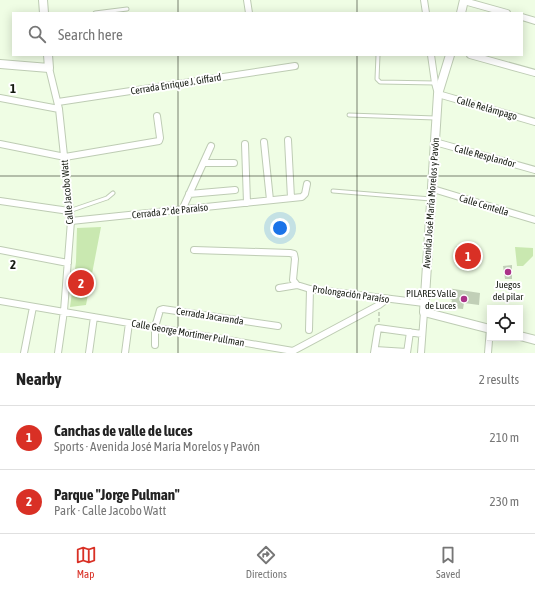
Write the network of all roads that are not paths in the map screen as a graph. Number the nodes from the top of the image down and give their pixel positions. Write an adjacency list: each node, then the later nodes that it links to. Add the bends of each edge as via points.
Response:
1 (43, 0): 6 (street)
2 (247, 0): 8 (street)
3 (424, 0): 9 (street)
4 (464, 0): 10 (street); 11 (street)
5 (126, 9): 7 (lane)
6 (44, 12)
7 (103, 12)
8 (249, 12)
9 (426, 12)
10 (461, 12)
11 (504, 12)
12 (523, 17): 13 (street)
13 (535, 21)
14 (48, 56): 21 (street, Calle Jacobo Watt)
15 (378, 56): 23 (lane, via 376,73 380,82)
16 (431, 56): 23 (street)
17 (450, 56): 24 (street, Avenida José María Morelos y Pavón)
18 (474, 56): 22 (street)
19 (0, 64): 21 (street)
20 (294, 66): 26 (street, Cerrada Enrique J. Giffard)
21 (49, 68): 26 (street, Calle Jacobo Watt)
22 (535, 73)
23 (435, 83): 24 (street)
24 (438, 94): 30 (street, Avenida José María Morelos y Pavón); 31 (street, Calle Relámpago)
25 (0, 98): 27 (street)
26 (58, 102): 27 (street, Calle Jacobo Watt)
27 (59, 109): 38 (street, Calle Jacobo Watt)
28 (349, 115): 30 (lane)
29 (157, 116): 38 (street, via 160,138 158,141)
30 (436, 118): 34 (street, Avenida José María Morelos y Pavón)
31 (535, 122)
32 (288, 140): 48 (street)
33 (264, 142): 50 (street)
34 (435, 142): 41 (street, Calle Resplandor); 43 (street, Avenida José María Morelos y Pavón)
35 (0, 144): 38 (street)
36 (245, 144): 52 (street)
37 (211, 146): 40 (street)
38 (64, 157): 54 (street, Calle Jacobo Watt)
39 (234, 163): 40 (street)
40 (204, 164): 47 (street)
41 (535, 170)
42 (308, 184): 48 (street, Cerrada 2ª de Paraíso, via 302,197)
43 (433, 189): 49 (street, Avenida José María Morelos y Pavón); 55 (street, Calle Centella)
44 (235, 190): 47 (street)
45 (333, 191): 49 (lane)
46 (113, 193): 54 (lane, via 107,198)
47 (189, 194): 53 (street)
48 (291, 198): 50 (street, Cerrada 2ª de Paraíso)
49 (432, 199): 65 (street, Avenida José María Morelos y Pavón)
50 (270, 200): 52 (street, Cerrada 2ª de Paraíso)
51 (0, 201): 54 (street)
52 (247, 203): 53 (street, Cerrada 2ª de Paraíso)
53 (182, 210): 56 (street, Cerrada 2ª de Paraíso)
54 (69, 211): 56 (street, Calle Jacobo Watt)
55 (535, 220)
56 (71, 221): 59 (street, Calle Jacobo Watt)
57 (0, 250): 59 (street)
58 (194, 250): 60 (street, via 294,254 293,280)
59 (68, 263): 67 (street, Calle Jacobo Watt)
60 (297, 285): 61 (street, Prolongación Paraíso); 62 (street, Prolongación Paraíso)
61 (279, 288)
62 (310, 289): 63 (street, Prolongación Paraíso); 74 (street)
63 (387, 299): 65 (street, Prolongación Paraíso); 82 (street, Calle George Mortimer Pullman)
64 (0, 301): 66 (street, Calle George Mortimer Pullman)
65 (424, 303): 68 (street, Avenida José María Morelos y Pavón)
66 (32, 307): 67 (street, Calle George Mortimer Pullman); 83 (street)
67 (64, 311): 69 (street, Calle George Mortimer Pullman); 84 (street, Calle Jacobo Watt)
68 (424, 312): 73 (street); 76 (street, Avenida José María Morelos y Pavón)
69 (94, 317): 70 (street, Calle George Mortimer Pullman); 85 (street)
70 (129, 322): 72 (street, Calle George Mortimer Pullman); 86 (street)
71 (278, 326): 72 (street, Cerrada Jacaranda, via 163,308)
72 (155, 327): 80 (street); 82 (street, Calle George Mortimer Pullman)
73 (487, 327)
74 (309, 330)
75 (410, 332): 76 (street); 81 (street, via 378,328); 87 (street)
76 (422, 334): 88 (street, Avenida José María Morelos y Pavón)
77 (523, 337): 78 (street)
78 (535, 340)
79 (489, 341): 89 (street)
80 (155, 345)
81 (374, 351): 87 (street)
82 (293, 352)
83 (24, 353)
84 (58, 353)
85 (89, 353)
86 (124, 353)
87 (407, 353)
88 (420, 353)
89 (488, 353)

